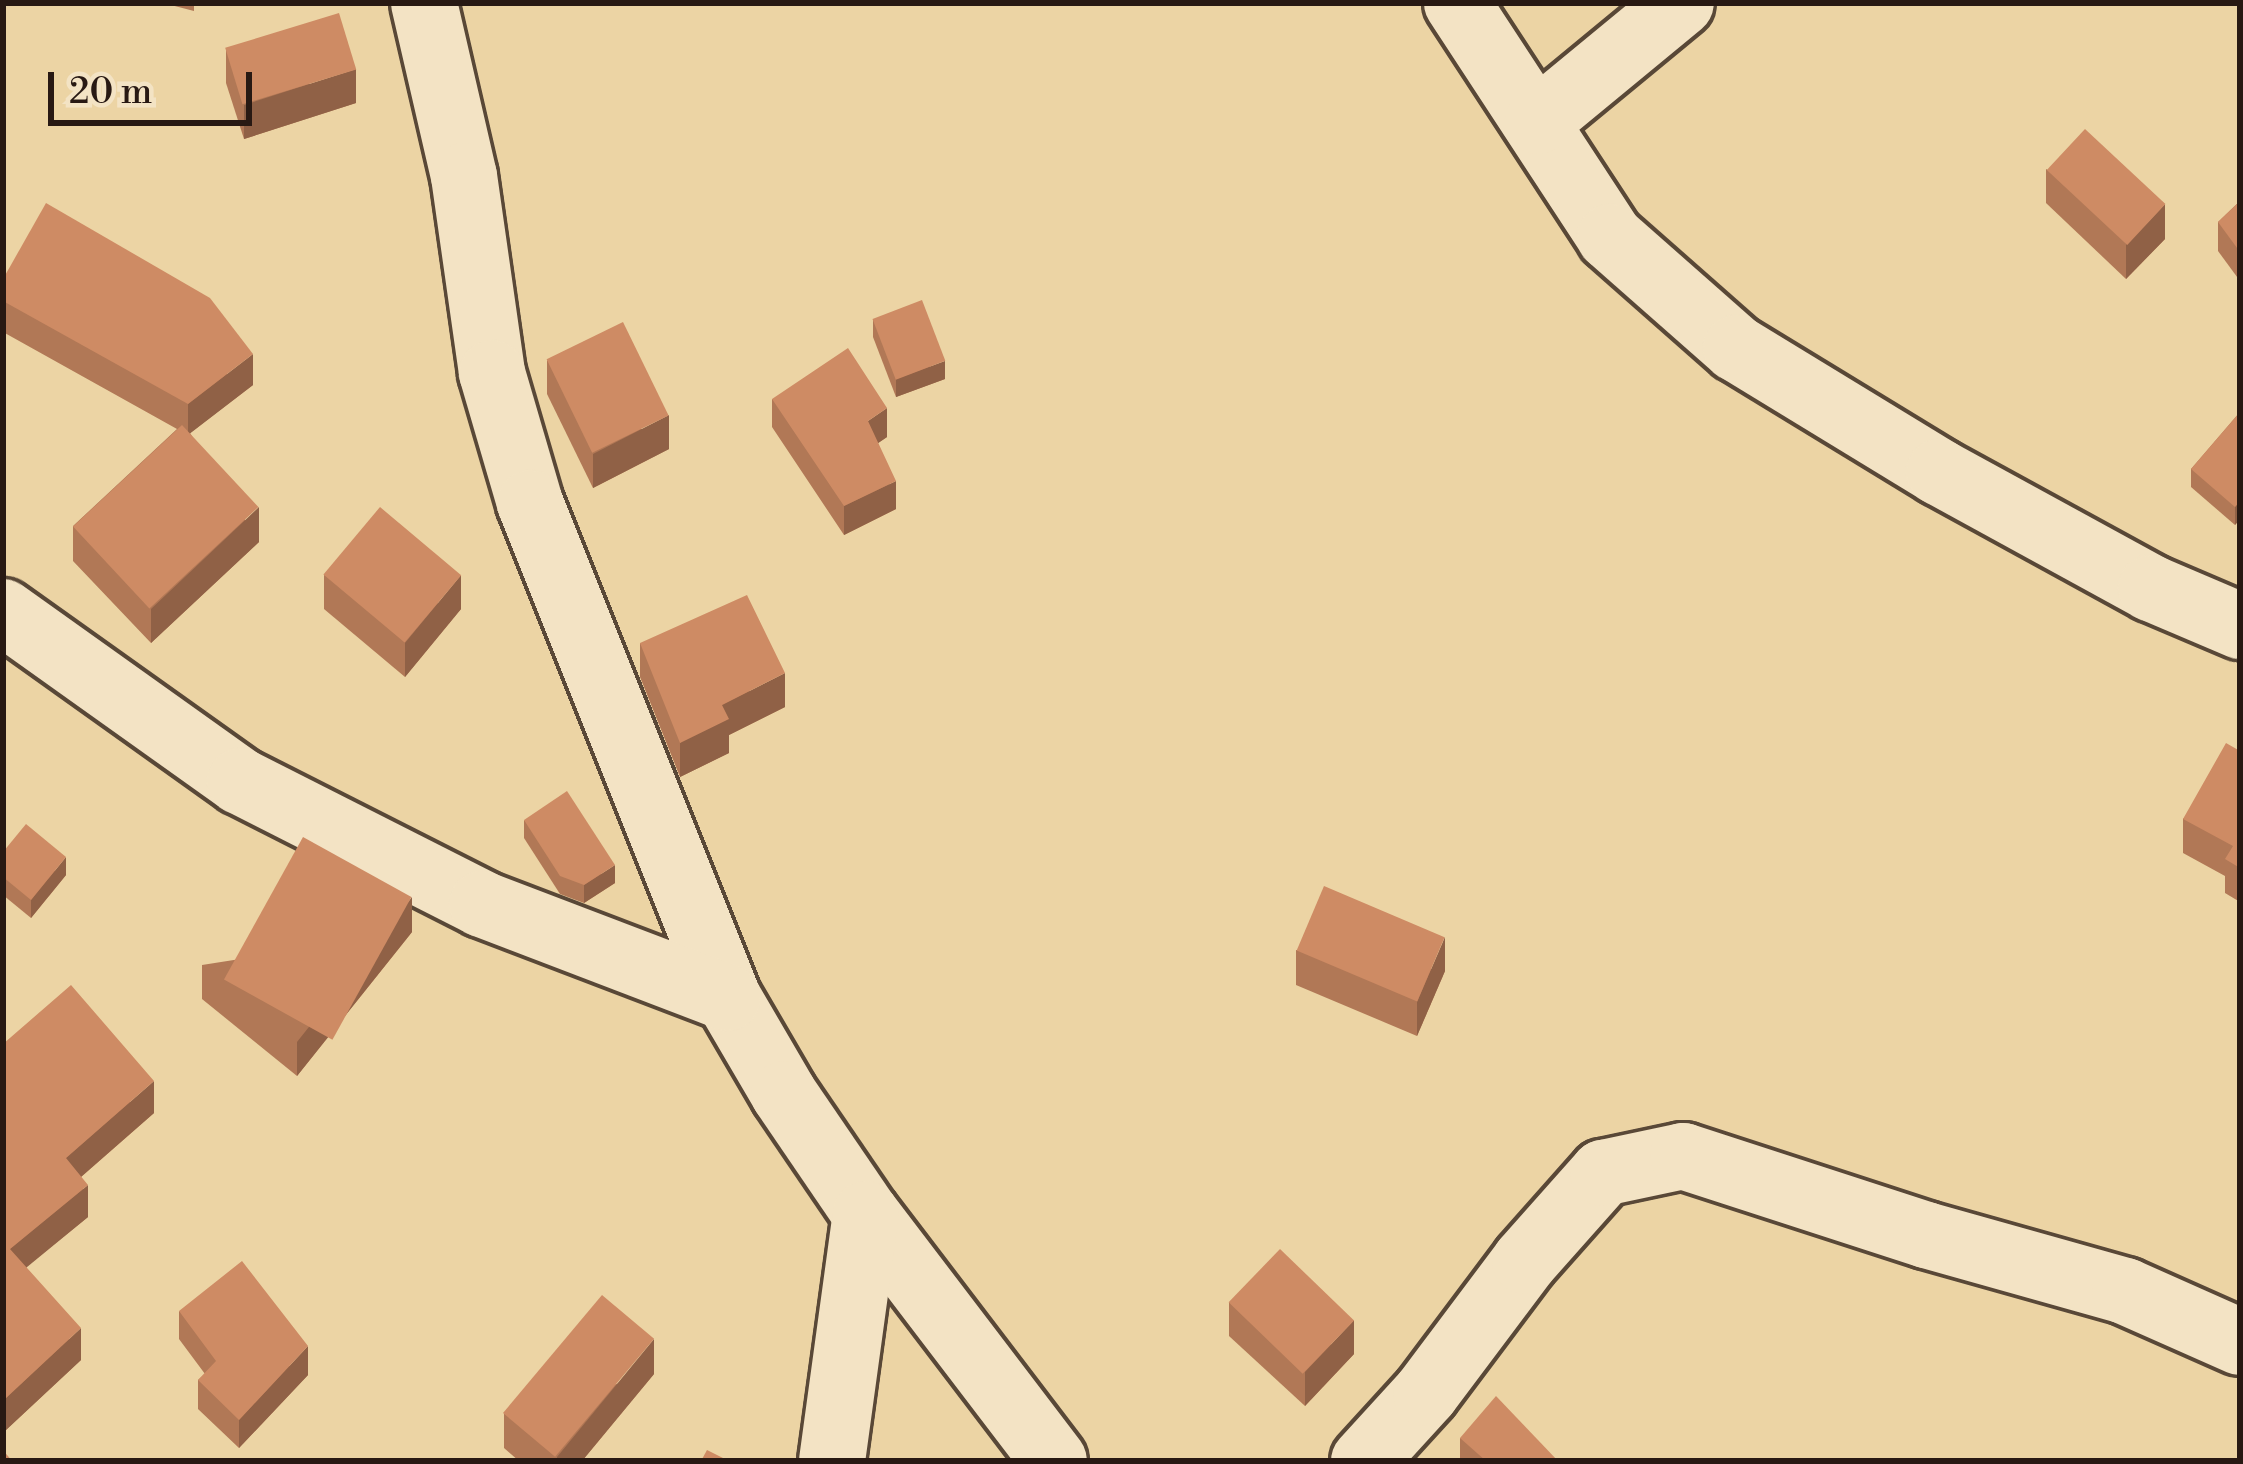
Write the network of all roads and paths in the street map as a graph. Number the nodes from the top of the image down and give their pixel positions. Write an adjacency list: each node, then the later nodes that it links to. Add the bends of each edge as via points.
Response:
1 (424, 3): 7 (street, via 464,176 492,374 530,503)
2 (1457, 3): 4 (street)
3 (1681, 3): 4 (street)
4 (1538, 121): 6 (street, via 1610,237 1736,348 1978,493 2151,588)
5 (3, 612): 7 (street, via 240,781 482,904)
6 (2240, 626)
7 (728, 998): 8 (street)
8 (866, 1214): 10 (street); 11 (street)
9 (2240, 1342): 12 (street, via 2125,1292 1683,1156 1604,1174)
10 (832, 1461)
11 (1054, 1461)
12 (1364, 1461)

